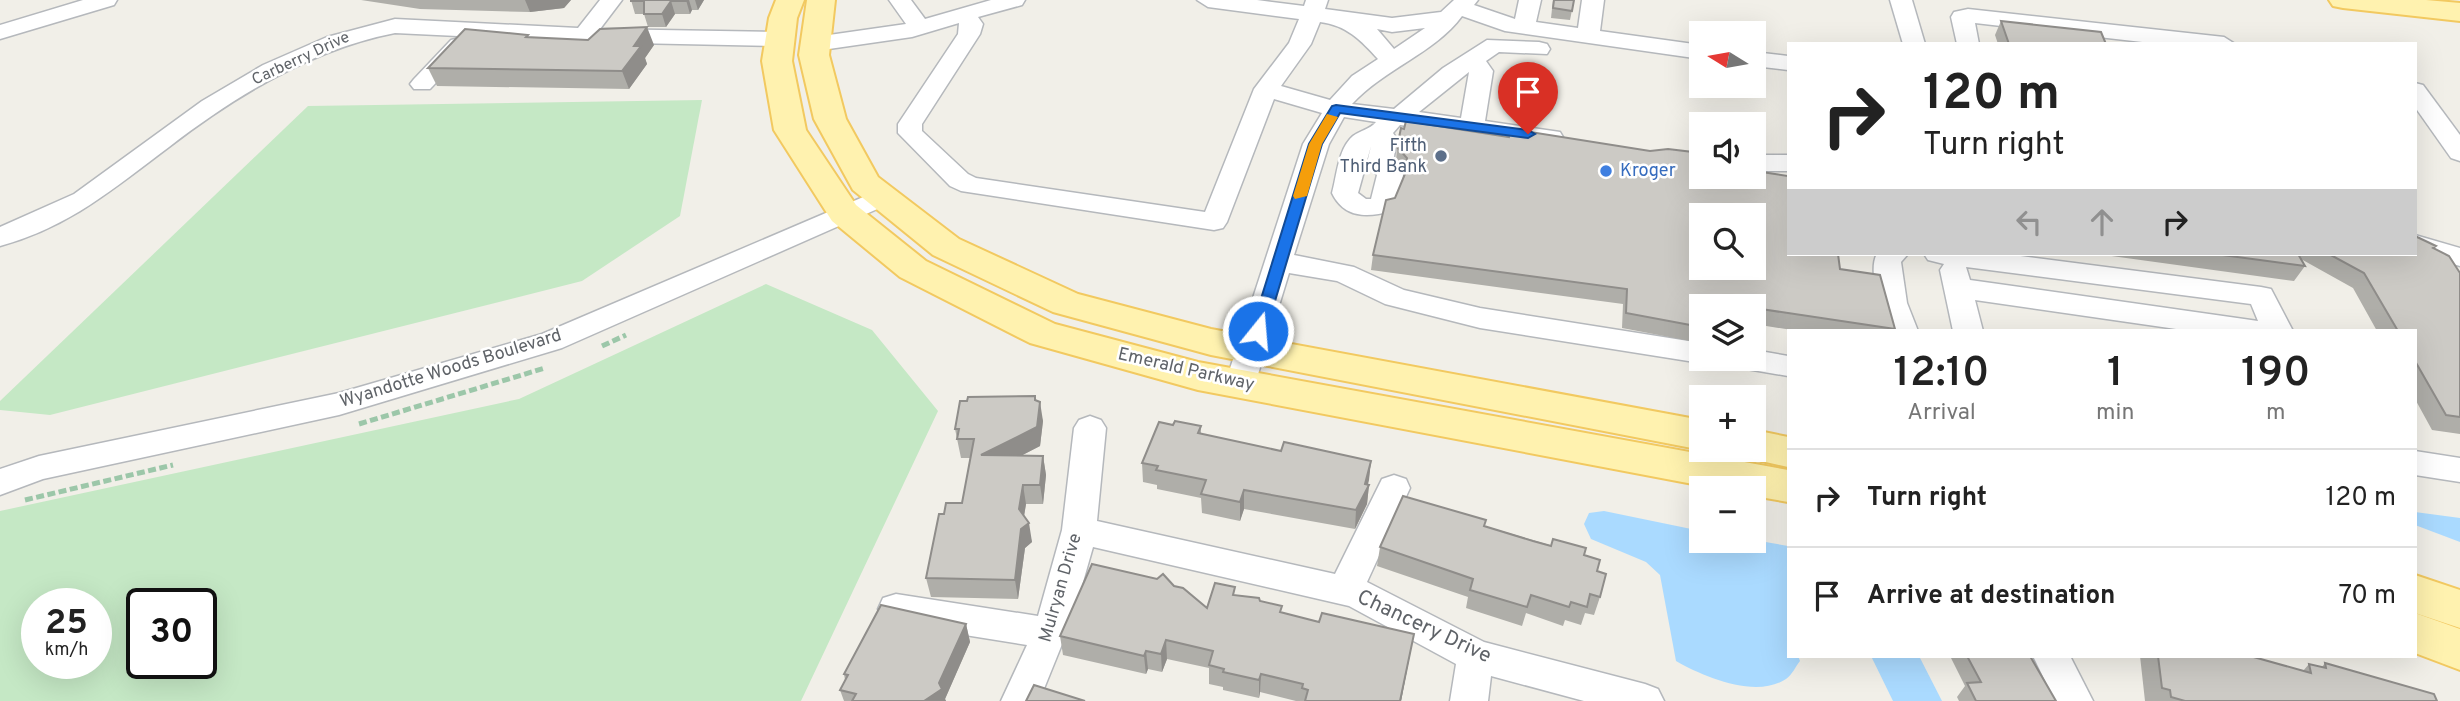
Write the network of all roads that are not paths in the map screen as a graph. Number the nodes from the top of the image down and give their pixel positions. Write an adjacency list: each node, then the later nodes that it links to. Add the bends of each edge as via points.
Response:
1 (106, 0): 20 (street)
2 (611, 0): 21 (street)
3 (821, 0): 17 (main road, Emerald Parkway)
4 (943, 0): 14 (street)
5 (1014, 0): 15 (street)
6 (1208, 0): 11 (street)
7 (1530, 0): 18 (street)
8 (1592, 0): 22 (street)
9 (2343, 0): 13 (main road)
10 (1905, 3): 23 (street)
11 (1315, 7): 16 (street); 33 (street, via 1300,44)
12 (1459, 9): 16 (street, via 1392,25); 18 (street); 29 (street, via 1428,37)
13 (2460, 12)
14 (909, 13): 15 (street); 17 (street, Carberry Drive)
15 (964, 15): 33 (street, via 972,24 969,34 909,124 910,133 970,185 1214,222)
16 (1336, 17): 29 (street, via 1366,31)
17 (792, 25): 21 (street, Carberry Drive, via 687,36); 42 (main road, Emerald Parkway, via 814,55 830,119 865,183); 43 (main road, Emerald Parkway, via 777,61 790,130)
18 (1524, 27): 22 (street)
19 (473, 30): 21 (street, Carberry Drive); 32 (street); 44 (street, Carberry Drive, via 395,26 344,37 196,116 84,200)
20 (0, 32)
21 (584, 35)
22 (1588, 37): 27 (street)
23 (1914, 42)
24 (1967, 42): 25 (street, via 1961,22 1968,16)
25 (2205, 42)
26 (1540, 49): 28 (street, via 1495,45)
27 (1689, 50)
28 (1473, 59): 36 (street); 37 (street, via 1481,71)
29 (1391, 60): 35 (street, via 1360,81)
30 (1766, 60): 31 (street)
31 (1787, 63)
32 (422, 84)
33 (1266, 89): 35 (street)
34 (2417, 93): 39 (street)
35 (1336, 108): 36 (street); 50 (street, via 1316,144)
36 (1390, 122): 37 (street)
37 (1472, 127): 38 (street)
38 (1569, 140)
39 (2460, 153)
40 (1766, 163): 41 (street)
41 (1787, 163)
42 (882, 197): 43 (street, Wyandotte Woods Boulevard); 59 (main road, Emerald Parkway, via 946,247 1066,303)
43 (844, 213): 59 (main road, Emerald Parkway, via 914,269 1043,334 1198,376); 66 (street, Wyandotte Woods Boulevard, via 552,341 339,404 39,468)
44 (0, 236)
45 (2417, 245): 49 (street)
46 (1892, 256): 52 (street, via 1887,260 1893,303)
47 (1945, 256): 51 (street)
48 (1953, 256): 55 (street, via 2262,296)
49 (2460, 257)
50 (1279, 262): 56 (street, via 1343,274 1395,297 1480,318); 59 (street)
51 (1958, 288): 53 (street); 54 (street)
52 (1902, 329)
53 (1968, 329)
54 (2247, 329)
55 (2277, 329)
56 (1689, 351)
57 (1766, 363): 58 (street)
58 (1787, 366)
59 (1246, 367): 61 (main road, Emerald Parkway); 67 (main road, Emerald Parkway)
60 (1090, 428): 69 (street, Mulryan Drive)
61 (1689, 433)
62 (1766, 447): 63 (main road)
63 (1787, 452)
64 (2417, 463): 65 (street)
65 (2460, 470)
66 (0, 482)
67 (1787, 486)
68 (1394, 488): 70 (street)
69 (1079, 530): 70 (street, Chancery Drive); 74 (street, Mulryan Drive)
70 (1345, 590): 77 (street, Chancery Drive)
71 (2417, 595): 73 (main road)
72 (896, 609): 74 (street)
73 (2460, 609)
74 (1049, 633): 79 (street, Mulryan Drive)
75 (2417, 634): 76 (main road)
76 (2460, 650)
77 (1476, 656): 80 (street); 81 (street, Chancery Drive)
78 (2052, 658): 82 (street)
79 (1020, 701)
80 (1469, 701)
81 (1645, 701)
82 (2074, 701)

